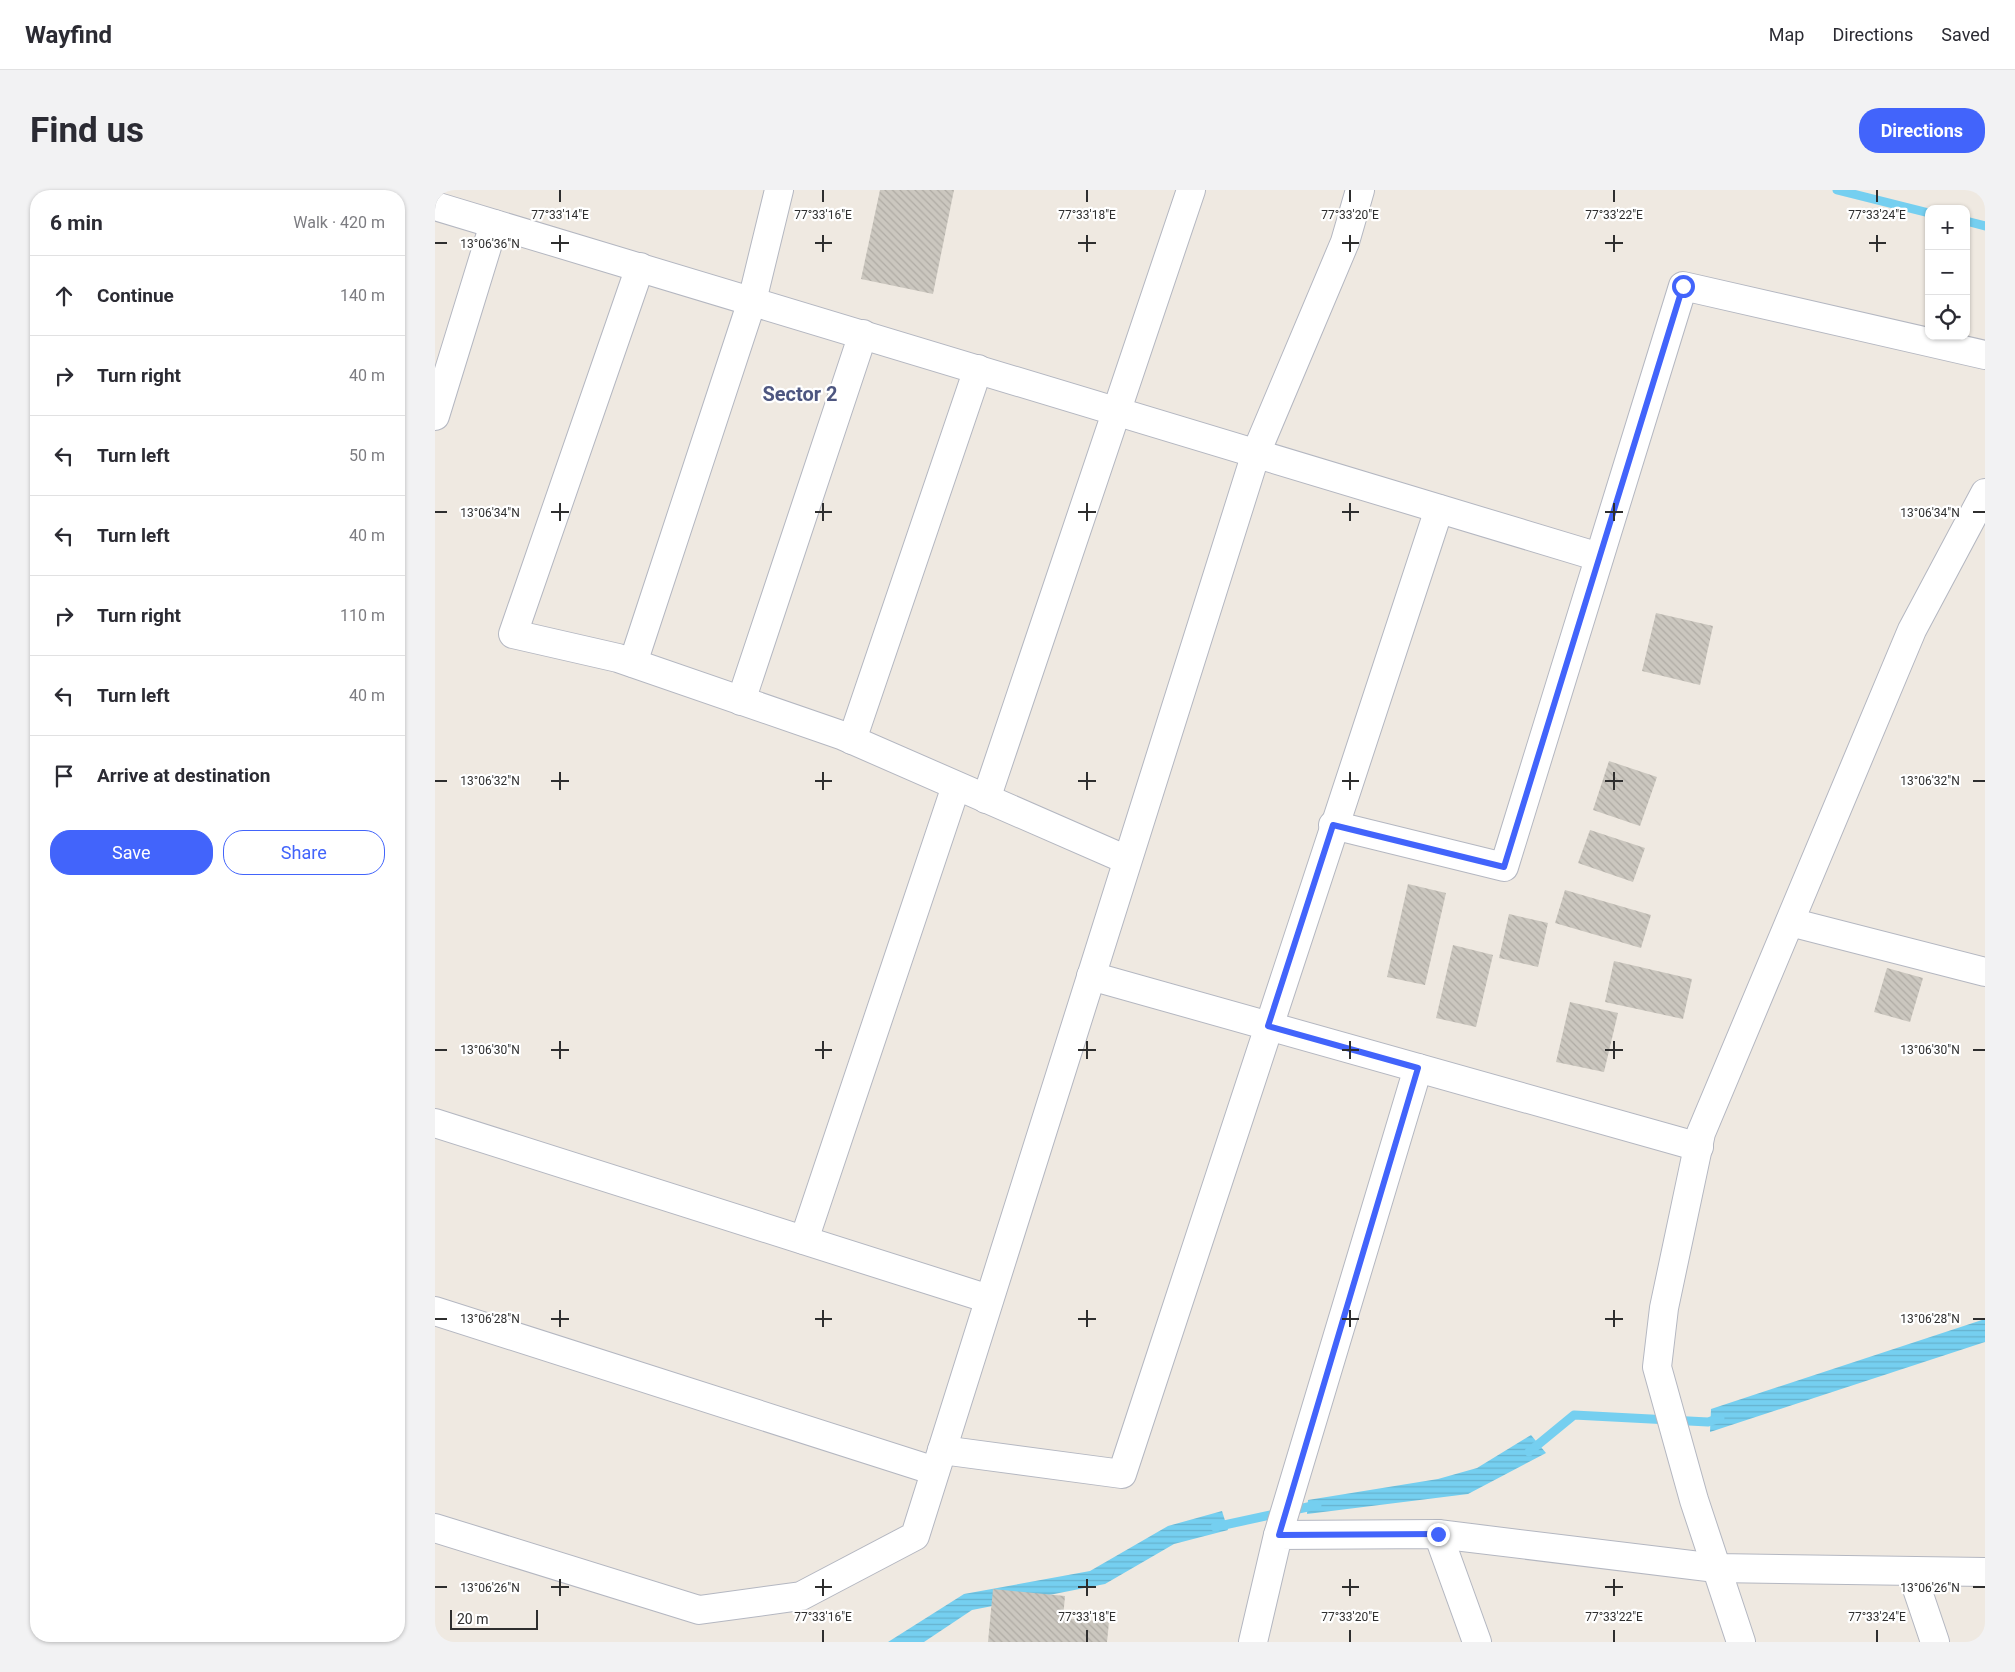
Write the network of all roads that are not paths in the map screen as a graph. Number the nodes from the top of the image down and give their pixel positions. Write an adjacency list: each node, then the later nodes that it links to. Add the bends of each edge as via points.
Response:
1 (779, 190): 7 (street)
2 (1191, 190): 11 (street)
3 (1360, 190): 13 (street, via 1345,242)
4 (435, 206): 5 (street)
5 (494, 224): 6 (street); 12 (street)
6 (640, 267): 7 (street); 17 (street, via 513,634)
7 (753, 301): 8 (street); 17 (street)
8 (863, 334): 10 (street); 18 (street)
9 (1985, 355): 16 (street, via 1683,286)
10 (978, 369): 11 (street); 19 (street)
11 (1117, 411): 13 (street); 21 (street)
12 (435, 416)
13 (1256, 453): 15 (street); 23 (street)
14 (1985, 493): 24 (street, via 1912,630)
15 (1439, 508): 16 (street); 22 (street)
16 (1599, 557): 22 (street, via 1504,867)
17 (633, 663): 18 (street)
18 (741, 701): 19 (street)
19 (852, 740): 20 (street)
20 (956, 786): 21 (street); 31 (street)
21 (986, 799): 23 (street)
22 (1333, 825): 27 (street)
23 (1127, 860): 26 (street)
24 (1790, 922): 25 (street); 30 (street, via 1701,1133)
25 (1985, 972)
26 (1091, 976): 27 (street); 32 (street)
27 (1268, 1026): 28 (street); 34 (street, via 1122,1474)
28 (1418, 1068): 30 (street); 37 (street)
29 (435, 1123): 31 (street)
30 (1699, 1147): 38 (street, via 1663,1308 1657,1367)
31 (804, 1240): 32 (street)
32 (989, 1299): 34 (street)
33 (435, 1311): 34 (street)
34 (938, 1460): 35 (street, via 915,1536 801,1596 699,1610)
35 (435, 1528)
36 (1438, 1534): 37 (street); 38 (street); 42 (street)
37 (1279, 1535): 41 (street)
38 (1716, 1568): 39 (street); 43 (street)
39 (1911, 1571): 40 (street); 44 (street)
40 (1985, 1572)
41 (1253, 1642)
42 (1477, 1642)
43 (1741, 1642)
44 (1935, 1642)

